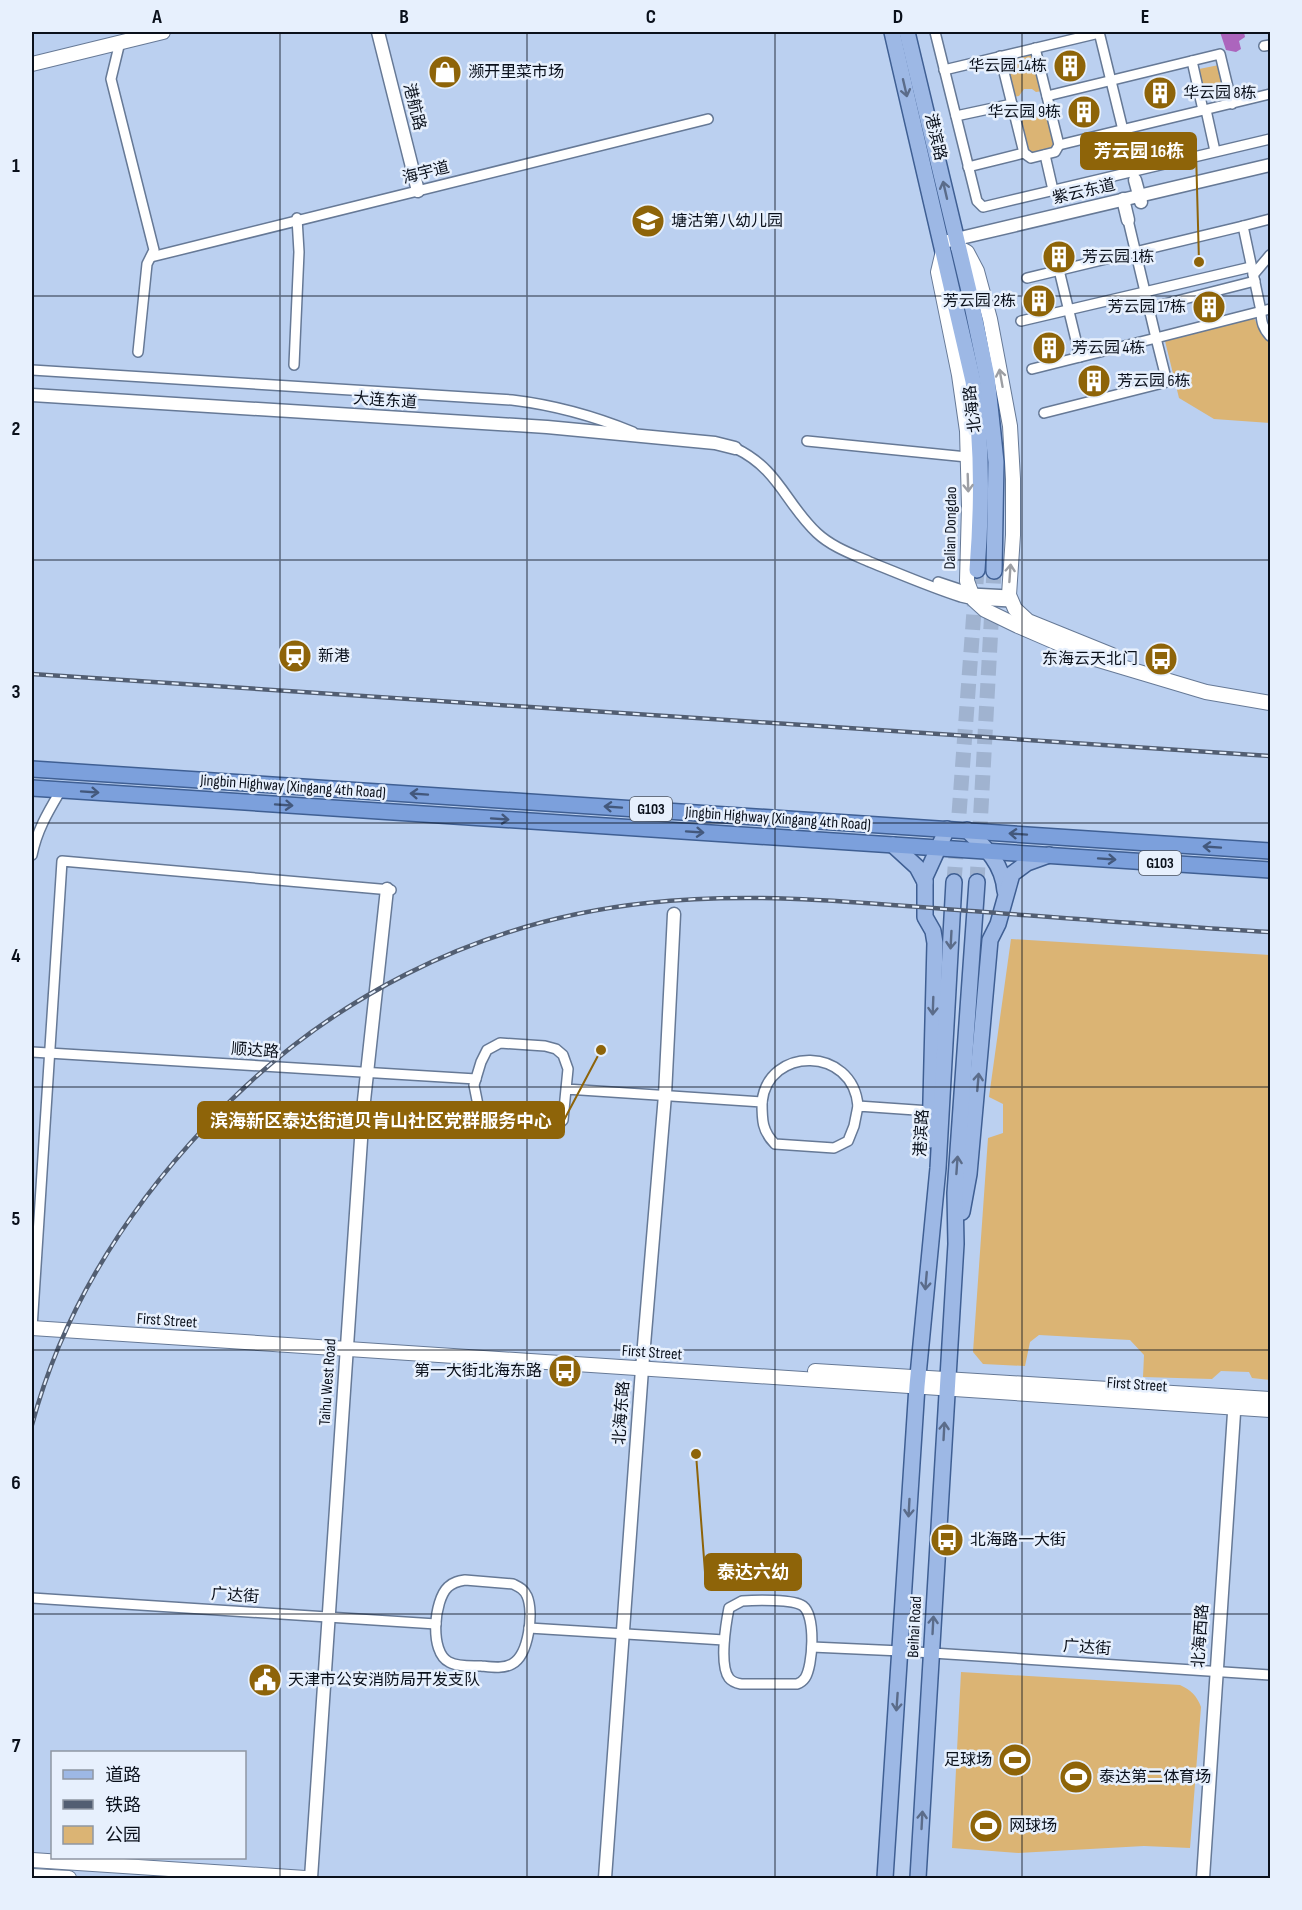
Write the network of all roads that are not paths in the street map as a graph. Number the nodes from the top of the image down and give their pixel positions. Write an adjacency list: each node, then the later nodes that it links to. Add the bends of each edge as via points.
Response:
1 (132, 32): 11 (main road)
2 (163, 32): 9 (main road)
3 (378, 32): 34 (street, 港航路)
4 (383, 32): 34 (street, 港航路)
5 (892, 32): 42 (main road, 港滨路, one-way to 42)
6 (907, 32): 42 (main road, 港滨路, one-way to 6)
7 (935, 32): 15 (street)
8 (1099, 32): 10 (street); 16 (street)
9 (120, 42): 14 (main road); 44 (street, via 111,79 148,221)
10 (1035, 48): 12 (street); 18 (street)
11 (32, 56)
12 (1000, 56): 15 (street); 19 (street)
13 (1192, 61): 16 (street); 20 (street, via 1220,54); 21 (street)
14 (32, 64)
15 (944, 70): 22 (street)
16 (1111, 80): 18 (street); 24 (street)
17 (1270, 94): 20 (street)
18 (1047, 96): 26 (street)
19 (1012, 104): 22 (street); 28 (street)
20 (1232, 104): 21 (street)
21 (1204, 110): 24 (street); 27 (street)
22 (956, 116): 31 (street)
23 (708, 117): 34 (street, 海宇道)
24 (1123, 129): 26 (street); 33 (street)
25 (1270, 139): 27 (street)
26 (1059, 145): 29 (street, via 1055,152)
27 (1215, 152): 33 (street)
28 (1024, 153): 29 (street, via 1031,158); 31 (street)
29 (1045, 155): 35 (street)
30 (1270, 165): 36 (street, 紫云东道)
31 (968, 167): 35 (street, via 977,201 983,207)
32 (1270, 172): 36 (street, 紫云东道)
33 (1134, 175): 35 (street); 36 (street)
34 (420, 189): 38 (street, 海宇道)
35 (1053, 190)
36 (1140, 199): 37 (street, 紫云东道)
37 (1124, 203): 40 (street); 42 (street, 紫云东道)
38 (297, 219): 44 (street, 海宇道); 58 (street)
39 (1270, 219): 41 (street)
40 (1128, 220): 43 (street)
41 (1243, 226): 43 (street); 47 (street)
42 (950, 245): 66 (main road, Dalian Dongdao, via 938,272 960,382); 67 (main road, 北海路, via 977,407 982,489); 68 (main road, 北海路, via 983,352 992,415 996,462); 70 (main road, one-way to 42, via 1010,426 982,287 967,252)
43 (1136, 251): 46 (street); 49 (street)
44 (152, 255): 56 (street, via 147,264)
45 (1270, 255): 47 (street)
46 (1059, 270): 48 (street); 51 (street)
47 (1253, 274): 49 (street); 50 (street); 52 (street)
48 (1027, 278)
49 (1146, 292): 50 (street); 51 (street)
50 (1149, 308): 55 (street)
51 (1068, 310): 53 (street); 57 (street)
52 (1266, 310): 54 (street, via 1264,328); 55 (street)
53 (1021, 321)
54 (1270, 336)
55 (1156, 338): 57 (street); 62 (street, via 1167,382)
56 (138, 352)
57 (1080, 357): 59 (street)
58 (294, 365)
59 (1032, 369)
60 (32, 370): 63 (street, via 540,404 605,421)
61 (32, 395): 63 (street, 大连东道, via 547,427)
62 (1044, 413)
63 (646, 438): 65 (street, 大连东道)
64 (807, 441): 66 (street)
65 (735, 448): 69 (street, via 748,450 768,465 828,536)
66 (967, 457): 69 (main road, Dalian Dongdao, one-way to 69, via 967,581)
67 (977, 570)
68 (994, 571)
69 (972, 597): 70 (street); 72 (main road, via 986,610 1092,658 1206,692)
70 (1010, 599): 71 (main road, via 1028,621 1106,654 1189,679)
71 (1270, 696)
72 (1270, 704)
73 (32, 769): 76 (highway, Jingbin Highway (Xingang 4th Road) / G103, one-way to 73)
74 (32, 788): 75 (highway, Jingbin Highway (Xingang 4th Road) / G103)
75 (61, 790): 78 (highway, Jingbin Highway (Xingang 4th Road) / G103, one-way to 78); 82 (street, via 36,834)
76 (947, 829): 77 (highway, Jingbin Highway (Xingang 4th Road) / G103); 79 (main road)
77 (967, 830): 80 (main road); 81 (highway, Jingbin Highway (Xingang 4th Road) / G103, one-way to 77)
78 (893, 845): 79 (highway, Jingbin Highway (Xingang 4th Road) / G103); 85 (main road, via 917,867)
79 (938, 848): 80 (highway, Jingbin Highway (Xingang 4th Road) / G103); 85 (main road)
80 (989, 850): 83 (highway, Jingbin Highway (Xingang 4th Road) / G103); 89 (main road, via 1001,870)
81 (1270, 851)
82 (32, 855)
83 (1049, 855): 84 (highway, Jingbin Highway (Xingang 4th Road) / G103, one-way to 84); 89 (main road, via 1012,874)
84 (1270, 870)
85 (925, 882): 99 (main road, one-way to 99, via 925,917 935,943)
86 (954, 882): 100 (main road, 港滨路, one-way to 100, via 938,1168)
87 (977, 882): 101 (main road, one-way to 87, via 955,1193)
88 (389, 890): 92 (street, via 62,861); 93 (street, Taihu West Road)
89 (1005, 897): 101 (main road, one-way to 89, via 969,1174 990,940)
90 (674, 914): 96 (street, 北海东路)
91 (32, 1054): 92 (street, 顺达路)
92 (49, 1056): 93 (street, 顺达路); 102 (street)
93 (369, 1076): 94 (street, 顺达路); 104 (street, Taihu West Road)
94 (475, 1082): 95 (street, via 487,1050 500,1043 545,1046 563,1055 568,1069); 95 (street, via 480,1115 495,1131 544,1133 555,1128 563,1120)
95 (566, 1089): 96 (street)
96 (664, 1095): 97 (street); 105 (street, 北海东路)
97 (762, 1102): 98 (street, via 772,1074 788,1064 803,1061 832,1064 850,1080); 98 (street, via 762,1125 775,1144 834,1148 848,1141)
98 (858, 1106): 99 (street)
99 (930, 1111): 100 (main road)
100 (930, 1240): 106 (main road, 港滨路, one-way to 106)
101 (956, 1244): 107 (main road, Beihai Road)
102 (32, 1321): 103 (street); 104 (main road, First Street)
103 (32, 1328): 104 (main road, First Street)
104 (349, 1346): 105 (main road, First Street); 112 (street, Taihu West Road)
105 (642, 1365): 106 (main road, First Street); 115 (street, 北海东路)
106 (917, 1381): 107 (main road, First Street); 118 (main road, Beihai Road, one-way to 118)
107 (947, 1383): 109 (main road, First Street); 119 (main road, Beihai Road, one-way to 107)
108 (1270, 1399): 109 (main road, First Street)
109 (1235, 1402): 110 (main road, First Street); 120 (street, 北海西路)
110 (1270, 1410)
111 (32, 1598): 112 (street, 广达街)
112 (332, 1617): 113 (street, 广达街); 127 (street, Taihu West Road); 128 (street, Taihu West Road)
113 (436, 1624): 114 (street, via 439,1651 450,1663 499,1667 517,1661); 114 (street, via 447,1588 465,1580 520,1587 528,1600)
114 (530, 1628): 115 (street)
115 (622, 1633): 116 (street); 129 (street, 北海东路)
116 (724, 1640): 117 (street, via 728,1677 741,1684 797,1684 805,1678); 117 (street, via 729,1608 736,1603 797,1603 810,1616)
117 (812, 1647): 118 (street, 广达街)
118 (901, 1651): 119 (street, 广达街); 130 (main road, Beihai Road, one-way to 130)
119 (932, 1653): 120 (street, 广达街); 123 (main road, Beihai Road, one-way to 119)
120 (1215, 1671): 121 (street, 广达街); 131 (street, 北海西路)
121 (1270, 1675)
122 (32, 1860): 126 (main road)
123 (917, 1874)
124 (32, 1876): 125 (main road)
125 (69, 1878)
126 (304, 1878)
127 (311, 1878)
128 (318, 1878)
129 (605, 1878)
130 (887, 1878)
131 (1203, 1878)

